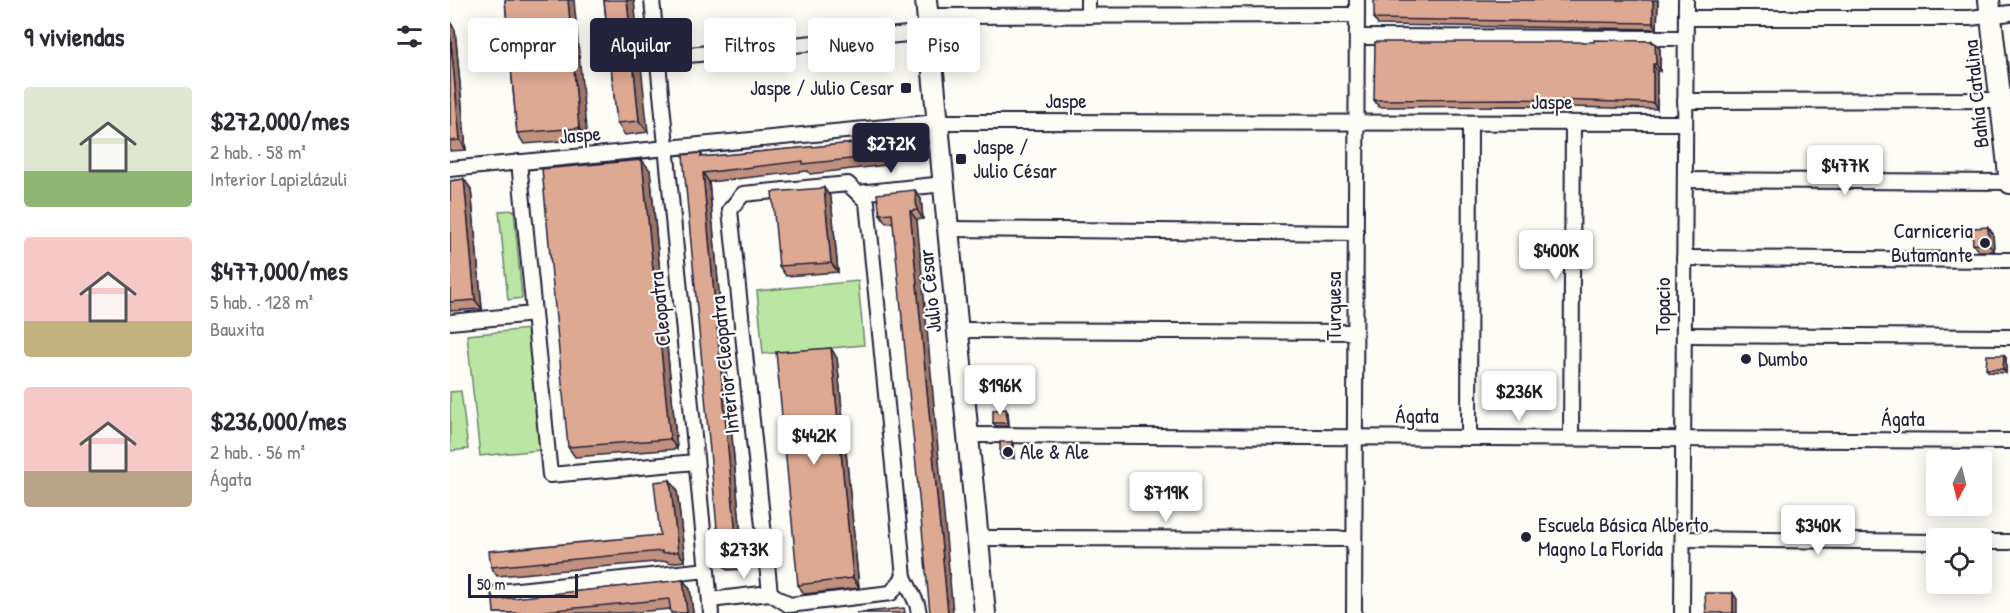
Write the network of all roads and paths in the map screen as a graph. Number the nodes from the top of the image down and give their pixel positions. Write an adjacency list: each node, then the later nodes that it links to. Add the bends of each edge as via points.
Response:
1 (652, 0): 11 (street, Cleopatra)
2 (1088, 0): 10 (street)
3 (1265, 0): 7 (street)
4 (1358, 0): 8 (street, Turquesa)
5 (1686, 0): 12 (street, Topacio)
6 (1997, 9): 12 (street, via 1970,18); 18 (street, Bahía Catalina)
7 (1265, 15): 8 (street); 10 (street)
8 (1357, 15): 13 (street, Turquesa)
9 (927, 16): 10 (street); 15 (street); 19 (street, Julio César)
10 (1088, 16)
11 (654, 18)
12 (1686, 18): 14 (street, Topacio)
13 (1357, 37): 14 (street); 20 (street, Turquesa)
14 (1686, 38): 17 (street, Topacio)
15 (692, 53)
16 (658, 72): 24 (street, Cleopatra)
17 (1685, 101): 18 (street); 23 (street, Topacio)
18 (2004, 112): 28 (street, Bahía Catalina)
19 (938, 122): 20 (street, Jaspe); 24 (street, Jaspe); 29 (street, Julio César)
20 (1356, 123): 21 (street, Jaspe); 32 (street, Turquesa)
21 (1470, 123): 22 (street, Jaspe); 43 (street)
22 (1573, 123): 23 (street, Jaspe); 44 (street)
23 (1685, 123): 27 (street, Topacio)
24 (666, 148): 25 (street, Jaspe); 47 (street, Cleopatra)
25 (519, 162): 26 (street, Jaspe); 35 (street)
26 (450, 169)
27 (1685, 180): 28 (street); 33 (street, Topacio)
28 (2010, 182)
29 (944, 184): 30 (street); 31 (street, Julio César)
30 (858, 193): 55 (street, via 867,202); 57 (street, Interior Cleopatra, via 848,184 743,194 730,210)
31 (948, 229): 32 (street); 37 (street, Julio César)
32 (1356, 233): 38 (street, Turquesa)
33 (1684, 258): 34 (street); 39 (street, Topacio)
34 (2010, 260)
35 (534, 314): 36 (street); 47 (street, via 550,475)
36 (450, 322)
37 (958, 330): 38 (street); 41 (street, Julio César)
38 (1355, 332): 42 (street, Turquesa)
39 (1684, 335): 40 (street); 45 (street, Topacio)
40 (2010, 337)
41 (968, 435): 42 (street, Ágata); 48 (street, Julio César)
42 (1355, 437): 43 (street, Ágata); 49 (street, Turquesa)
43 (1469, 438): 44 (street, Ágata)
44 (1571, 438): 45 (street, Ágata)
45 (1683, 439): 46 (street, Ágata); 50 (street, Topacio)
46 (2010, 441)
47 (696, 462): 54 (street, Cleopatra)
48 (978, 538): 49 (street); 60 (street, Julio César)
49 (1354, 539): 61 (street, Turquesa)
50 (1683, 539): 51 (street); 62 (street, Topacio)
51 (1926, 542)
52 (1992, 542): 53 (street)
53 (2010, 542)
54 (706, 570): 56 (street); 58 (street, Cleopatra)
55 (904, 577): 57 (street, via 891,593 789,605); 59 (street)
56 (499, 592)
57 (770, 593): 58 (street)
58 (710, 607)
59 (919, 613)
60 (985, 613)
61 (1354, 613)
62 (1682, 613)

